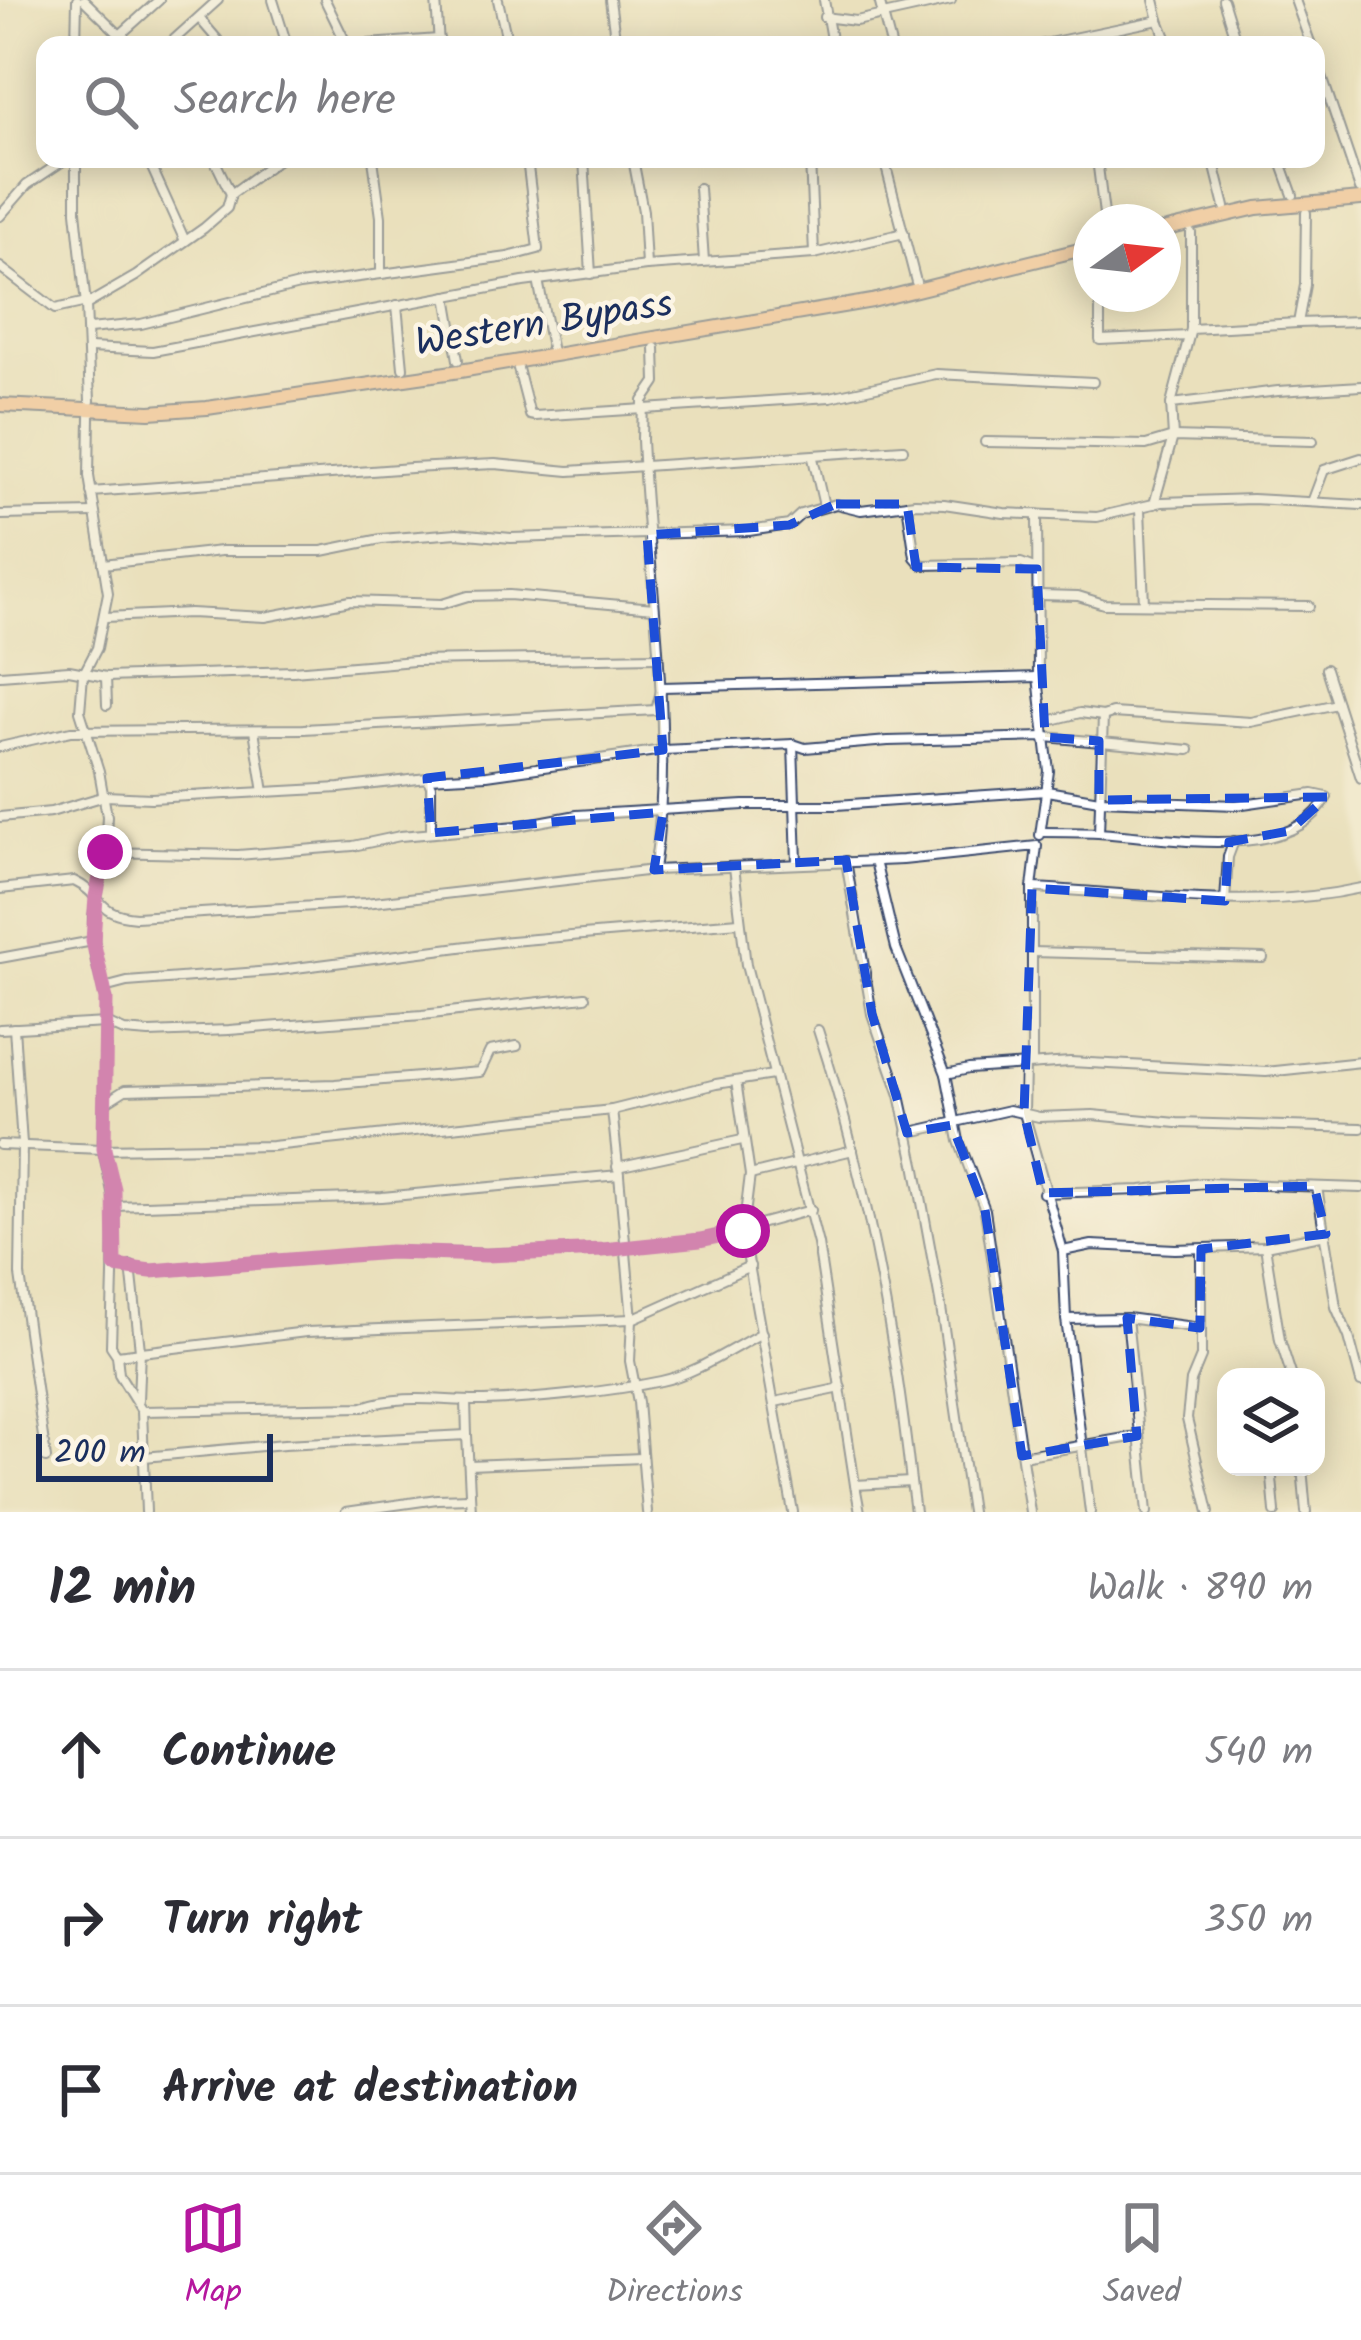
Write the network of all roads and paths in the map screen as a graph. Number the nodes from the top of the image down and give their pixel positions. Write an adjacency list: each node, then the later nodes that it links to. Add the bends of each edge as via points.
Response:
1 (81, 0): 2 (street, via 120,35); 19 (street)
2 (159, 0)
3 (218, 0): 17 (street)
4 (273, 0): 22 (street)
5 (325, 0): 23 (street)
6 (436, 0): 24 (street)
7 (499, 0): 25 (street)
8 (610, 0): 26 (street)
9 (824, 0): 16 (street)
10 (879, 0): 15 (street)
11 (951, 0): 15 (street)
12 (1154, 0): 18 (street)
13 (1223, 0): 31 (street)
14 (1295, 0): 32 (street)
15 (881, 15): 16 (street); 28 (street)
16 (824, 17): 27 (street)
17 (199, 18): 20 (street); 21 (street)
18 (1159, 20): 29 (street); 30 (street)
19 (77, 36)
20 (178, 36)
21 (214, 36)
22 (284, 36)
23 (346, 36)
24 (439, 36)
25 (506, 36)
26 (613, 36)
27 (829, 36)
28 (888, 36)
29 (1082, 36)
30 (1165, 36)
31 (1235, 36)
32 (1308, 36)
33 (1325, 86): 49 (street)
34 (52, 168): 56 (street)
35 (76, 168): 71 (street)
36 (152, 168): 60 (street)
37 (218, 168): 50 (street)
38 (260, 168): 50 (street)
39 (374, 168): 66 (street)
40 (528, 168): 66 (street, via 538,249)
41 (585, 168): 67 (street)
42 (635, 168): 64 (street)
43 (810, 168): 62 (street)
44 (886, 168): 58 (street)
45 (1098, 168): 53 (street)
46 (1215, 168): 54 (street)
47 (1283, 168): 51 (street)
48 (698, 188): 63 (street)
49 (1360, 189)
50 (231, 194): 60 (street, via 226,208)
51 (1293, 195)
52 (1361, 199): 57 (main road, via 1257,208)
53 (1103, 204)
54 (1225, 207)
55 (1306, 213): 75 (street)
56 (0, 216)
57 (1181, 226)
58 (904, 233): 62 (street); 69 (street)
59 (1191, 233): 77 (street)
60 (185, 242): 71 (street)
61 (1073, 251): 82 (main road, Western Bypass, via 872,301)
62 (814, 254): 63 (street)
63 (704, 261): 64 (street)
64 (646, 266): 67 (street)
65 (0, 267): 71 (street, via 55,309)
66 (381, 274): 76 (street)
67 (591, 274): 68 (street)
68 (538, 280): 70 (street); 78 (street)
69 (916, 282)
70 (447, 296): 72 (street); 81 (street)
71 (86, 304): 76 (street)
72 (397, 305): 79 (street, via 153,351); 83 (street)
73 (1100, 312): 77 (street, via 1100,340)
74 (1361, 320): 75 (street)
75 (1298, 323): 77 (street)
76 (89, 329): 79 (street)
77 (1190, 333): 87 (street)
78 (550, 347)
79 (89, 348): 86 (street)
80 (655, 348): 89 (street, via 656,382)
81 (458, 360)
82 (516, 361): 88 (main road, Western Bypass, via 208,408); 89 (street, via 530,415)
83 (404, 368)
84 (1093, 382): 89 (street, via 936,374 830,397)
85 (1361, 386): 87 (street)
86 (90, 400)
87 (1171, 404): 91 (street)
88 (0, 405)
89 (643, 407): 97 (street)
90 (90, 417): 98 (street)
91 (1173, 437): 92 (street); 93 (street, via 1146,445); 101 (street)
92 (1313, 441)
93 (985, 442)
94 (903, 449): 95 (street)
95 (813, 458): 97 (street); 103 (street)
96 (1361, 458): 99 (street, via 1324,470)
97 (643, 468): 98 (street, via 495,464); 108 (street)
98 (92, 492): 105 (street)
99 (1312, 502): 101 (street); 102 (street)
100 (907, 504): 103 (street); 106 (street); 110 (street, via 922,565 1022,562)
101 (1154, 504): 104 (street)
102 (1361, 505)
103 (824, 506): 108 (street, via 789,525)
104 (1140, 508): 106 (street, via 1097,517); 112 (street)
105 (94, 513): 107 (street); 109 (street)
106 (1037, 514): 110 (street)
107 (0, 515)
108 (647, 535): 109 (street, via 457,532 322,550); 114 (street)
109 (103, 563): 115 (street)
110 (1037, 569): 111 (street)
111 (1039, 595): 112 (street); 121 (street)
112 (1144, 604): 113 (street)
113 (1309, 606)
114 (654, 608): 115 (street, via 509,595 442,604 350,601 265,617); 116 (street)
115 (106, 617): 119 (street)
116 (658, 657): 120 (street); 122 (street)
117 (1326, 669): 123 (street)
118 (0, 675): 119 (street)
119 (83, 675): 120 (street); 128 (street)
120 (106, 677): 124 (street)
121 (1038, 677): 122 (street); 126 (street)
122 (662, 687): 127 (street, via 656,710); 134 (street)
123 (1337, 704): 125 (street, via 1251,722); 136 (street)
124 (107, 705)
125 (1102, 716): 126 (street); 130 (street)
126 (1044, 722): 129 (street)
127 (254, 730): 128 (street); 138 (street)
128 (84, 731): 132 (street); 139 (street)
129 (1046, 737): 130 (street); 131 (street); 137 (street)
130 (1100, 741): 133 (street); 140 (street)
131 (794, 744): 134 (street); 141 (street)
132 (0, 747)
133 (1189, 749)
134 (663, 751): 135 (street); 142 (street)
135 (427, 778): 138 (street); 145 (street)
136 (1361, 778)
137 (1047, 791): 140 (street); 141 (street); 144 (street)
138 (264, 792): 139 (street)
139 (105, 796): 143 (street); 149 (street)
140 (1099, 800): 146 (street); 147 (street, via 1236,805 1327,797 1307,823)
141 (798, 805): 142 (street); 152 (street)
142 (663, 811): 145 (street); 154 (street)
143 (0, 817)
144 (1041, 832): 146 (street); 148 (street)
145 (431, 833): 149 (street, via 238,855)
146 (1099, 833): 147 (street)
147 (1234, 841): 161 (street)
148 (1037, 846): 151 (street); 158 (street)
149 (105, 852): 155 (street)
150 (846, 861): 151 (street); 152 (street); 184 (street, via 872,1014)
151 (875, 861): 176 (street, via 896,949)
152 (797, 863): 153 (street)
153 (734, 867): 154 (street); 162 (street)
154 (655, 870): 160 (street, via 323,907 136,917 109,913)
155 (100, 876): 156 (street); 160 (street)
156 (84, 886): 159 (street); 160 (street)
157 (1361, 887): 161 (street)
158 (1032, 888): 161 (street); 164 (street)
159 (0, 889)
160 (96, 897): 163 (street)
161 (1225, 901)
162 (739, 922): 167 (street); 177 (street)
163 (93, 941): 165 (street); 167 (street)
164 (1032, 952): 166 (street); 175 (street)
165 (0, 958)
166 (1263, 958)
167 (104, 988): 169 (street)
168 (585, 997): 169 (street, via 229,1030 149,1033)
169 (106, 1023): 170 (street); 179 (street)
170 (14, 1028): 171 (street); 186 (street)
171 (0, 1029)
172 (818, 1030): 189 (street)
173 (517, 1046): 179 (street, via 487,1053 480,1072 124,1090)
174 (1361, 1062): 175 (street, via 1266,1072)
175 (1028, 1064): 176 (street); 181 (street)
176 (946, 1074): 182 (street)
177 (773, 1075): 178 (street); 190 (street)
178 (736, 1081): 180 (street); 185 (street)
179 (105, 1103): 188 (street)
180 (612, 1110): 188 (street, via 272,1146); 191 (street)
181 (1024, 1113): 182 (street); 183 (street); 195 (street)
182 (957, 1124): 184 (street); 224 (street, via 985,1210)
183 (1361, 1127)
184 (907, 1133): 241 (street)
185 (742, 1140): 191 (street); 192 (street)
186 (22, 1144): 187 (street); 188 (street); 226 (street, via 20,1275)
187 (0, 1145)
188 (104, 1149): 196 (street)
189 (854, 1150): 190 (street); 231 (street)
190 (800, 1164): 192 (street); 197 (street)
191 (618, 1171): 196 (street, via 382,1197); 201 (street)
192 (750, 1174): 198 (street)
193 (1317, 1187): 194 (street); 195 (street, via 1203,1183); 199 (street)
194 (1361, 1187)
195 (1043, 1193): 203 (street)
196 (115, 1206): 205 (street)
197 (811, 1210): 198 (street); 217 (street)
198 (743, 1231): 201 (street); 206 (street)
199 (1326, 1234): 200 (street); 215 (street, via 1336,1307)
200 (1264, 1246): 202 (street); 214 (street)
201 (625, 1248): 204 (street, via 390,1252 151,1271); 208 (street)
202 (1201, 1249): 203 (street); 210 (street)
203 (1063, 1251): 209 (street)
204 (130, 1265): 205 (street); 212 (street)
205 (115, 1266): 213 (street)
206 (750, 1266): 208 (street); 211 (street)
207 (1127, 1318): 209 (street); 210 (street); 222 (street)
208 (632, 1319): 212 (street, via 307,1332); 216 (street)
209 (1066, 1319): 223 (street)
210 (1200, 1328): 245 (street, via 1202,1357 1187,1419)
211 (762, 1333): 216 (street, via 669,1378); 219 (street)
212 (140, 1350): 213 (street); 220 (street)
213 (117, 1355): 220 (street)
214 (1289, 1368)
215 (1361, 1382)
216 (634, 1385): 218 (street); 227 (street)
217 (841, 1388): 219 (street); 232 (street)
218 (466, 1400): 220 (street); 221 (street)
219 (775, 1402): 238 (street)
220 (140, 1406): 225 (street)
221 (467, 1435): 225 (street); 228 (street)
222 (1137, 1436): 223 (street); 244 (street)
223 (1080, 1448): 224 (street); 243 (street)
224 (1022, 1456): 242 (street)
225 (144, 1457): 234 (street)
226 (46, 1458)
227 (642, 1458): 228 (street); 237 (street)
228 (469, 1466): 233 (street)
229 (1271, 1476): 246 (street)
230 (1303, 1476): 247 (street)
231 (911, 1482): 232 (street); 240 (street)
232 (855, 1485): 239 (street)
233 (470, 1498): 235 (street); 236 (street)
234 (146, 1512)
235 (346, 1512)
236 (471, 1512)
237 (647, 1512)
238 (793, 1512)
239 (860, 1512)
240 (915, 1512)
241 (971, 1512)
242 (1030, 1512)
243 (1090, 1512)
244 (1147, 1512)
245 (1209, 1512)
246 (1276, 1512)
247 (1306, 1512)

